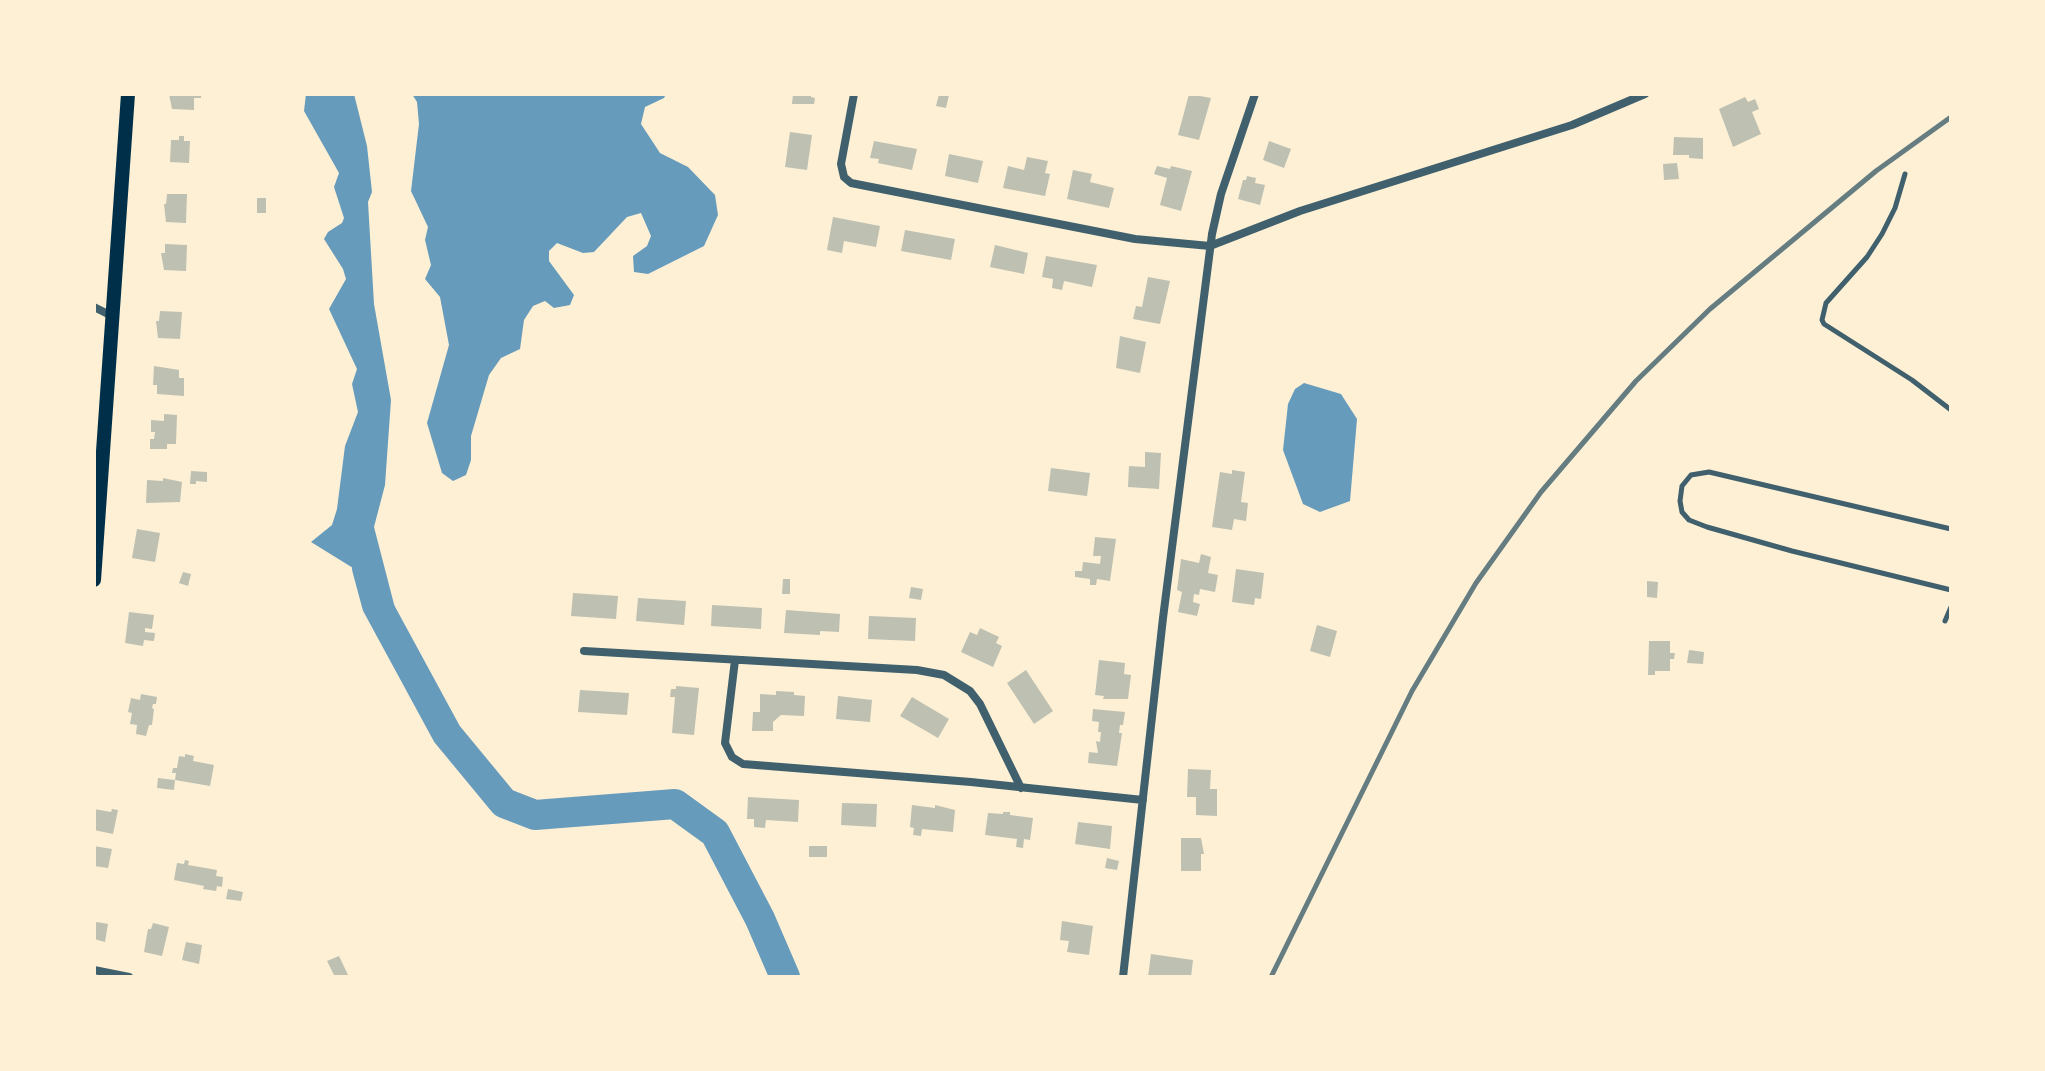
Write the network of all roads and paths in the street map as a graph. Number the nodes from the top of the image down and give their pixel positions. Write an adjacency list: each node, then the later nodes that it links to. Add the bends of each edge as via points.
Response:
1 (128, 94): 8 (main road)
2 (854, 94): 6 (street, via 840,169 851,183 1135,239)
3 (1255, 94): 6 (street, via 1217,208)
4 (1645, 94): 6 (street, via 1572,125 1300,211)
5 (1905, 174): 9 (lane, via 1882,234 1826,303 1822,320)
6 (1210, 246): 18 (street)
7 (94, 307): 8 (street)
8 (114, 317): 11 (main road)
9 (1951, 410)
10 (1951, 529): 12 (lane, via 1709,472 1691,475 1682,486 1680,501 1689,520 1707,527)
11 (94, 580)
12 (1951, 590)
13 (1951, 607): 14 (lane)
14 (1945, 621)
15 (584, 651): 16 (street)
16 (735, 660): 17 (street, via 917,670 954,679 980,704); 17 (street, via 725,743 743,764)
17 (1021, 788): 18 (street)
18 (1143, 800): 21 (street)
19 (94, 970): 20 (street)
20 (129, 977)
21 (1123, 977)

